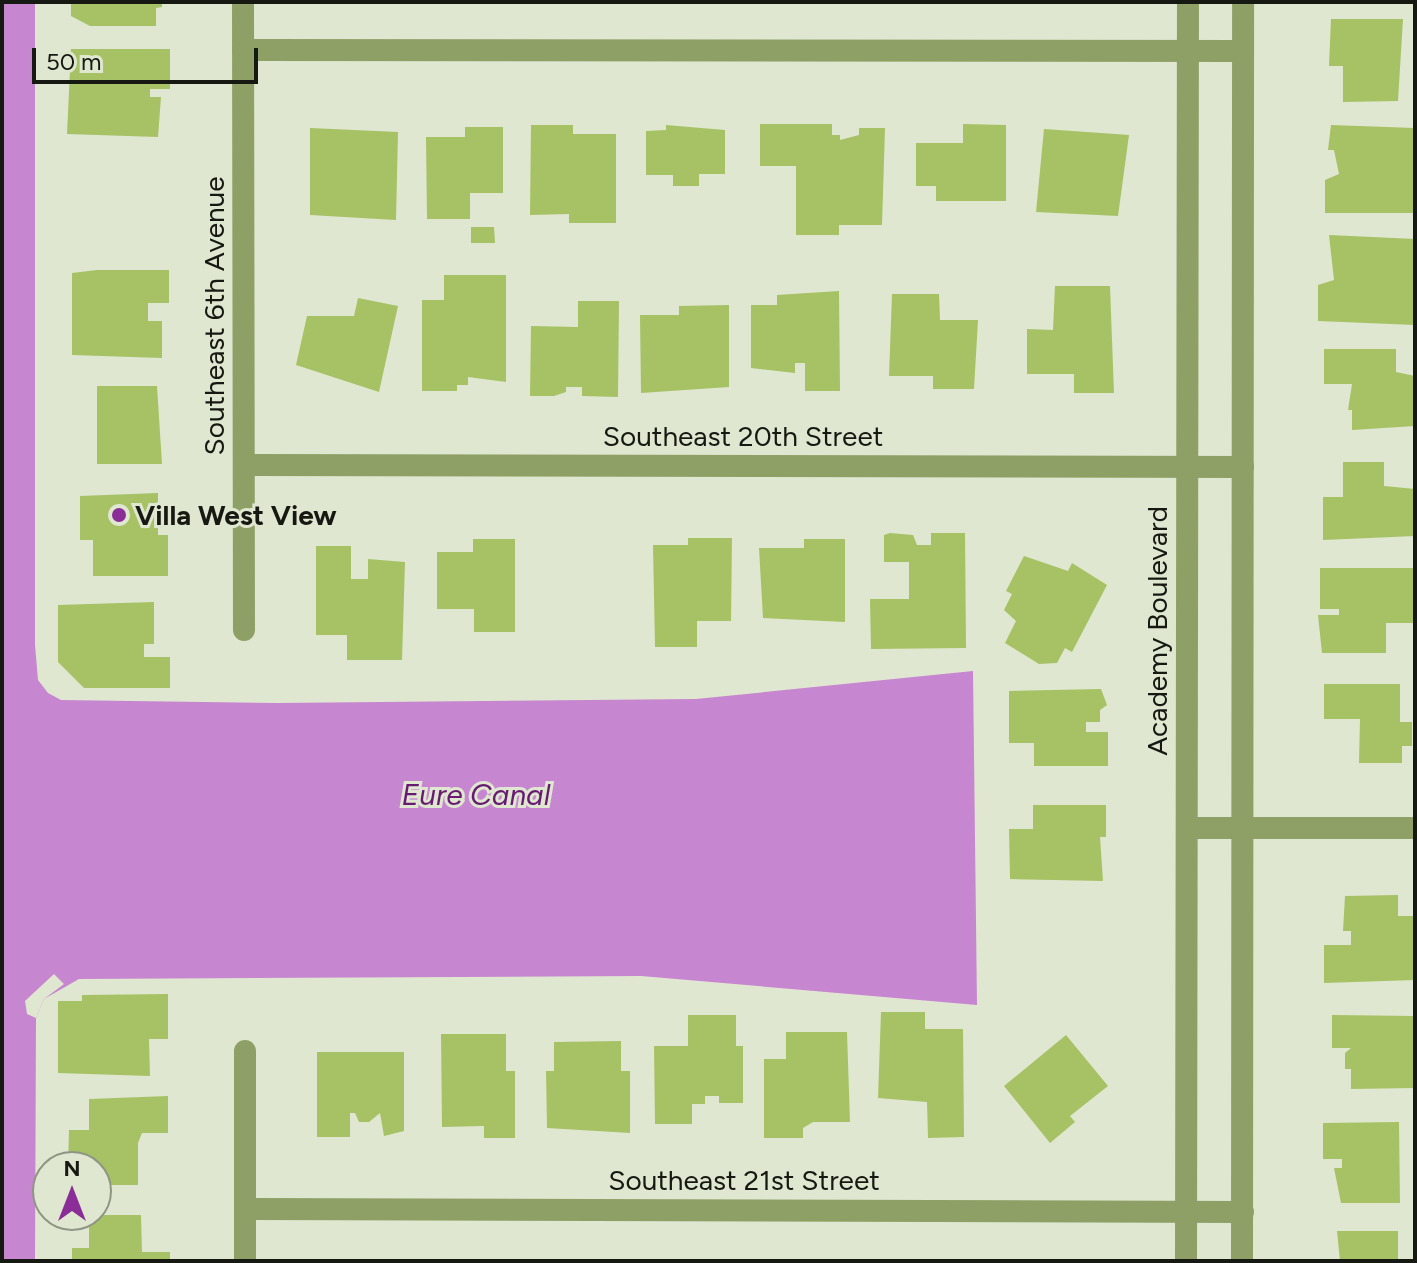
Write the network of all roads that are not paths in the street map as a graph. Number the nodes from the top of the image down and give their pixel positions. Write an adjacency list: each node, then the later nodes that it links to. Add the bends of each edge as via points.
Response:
1 (243, 2): 4 (street, Southeast 6th Avenue)
2 (1188, 2): 5 (street, Academy Boulevard)
3 (1243, 2): 6 (street)
4 (243, 50): 5 (street); 7 (street, Southeast 6th Avenue)
5 (1188, 51): 6 (street); 8 (street, Academy Boulevard)
6 (1243, 51): 9 (street)
7 (244, 465): 8 (street, Southeast 20th Street); 10 (street, Southeast 6th Avenue)
8 (1187, 467): 9 (street, Southeast 20th Street); 11 (street, Academy Boulevard)
9 (1243, 467): 12 (street)
10 (244, 630)
11 (1187, 828): 12 (street); 16 (street, Academy Boulevard)
12 (1243, 828): 13 (street); 17 (street)
13 (1415, 828)
14 (245, 1051): 15 (street)
15 (245, 1209): 16 (street, Southeast 21st Street); 18 (street)
16 (1187, 1212): 17 (street, Southeast 21st Street); 19 (street, Academy Boulevard)
17 (1243, 1212): 20 (street)
18 (245, 1261)
19 (1186, 1261)
20 (1242, 1261)

